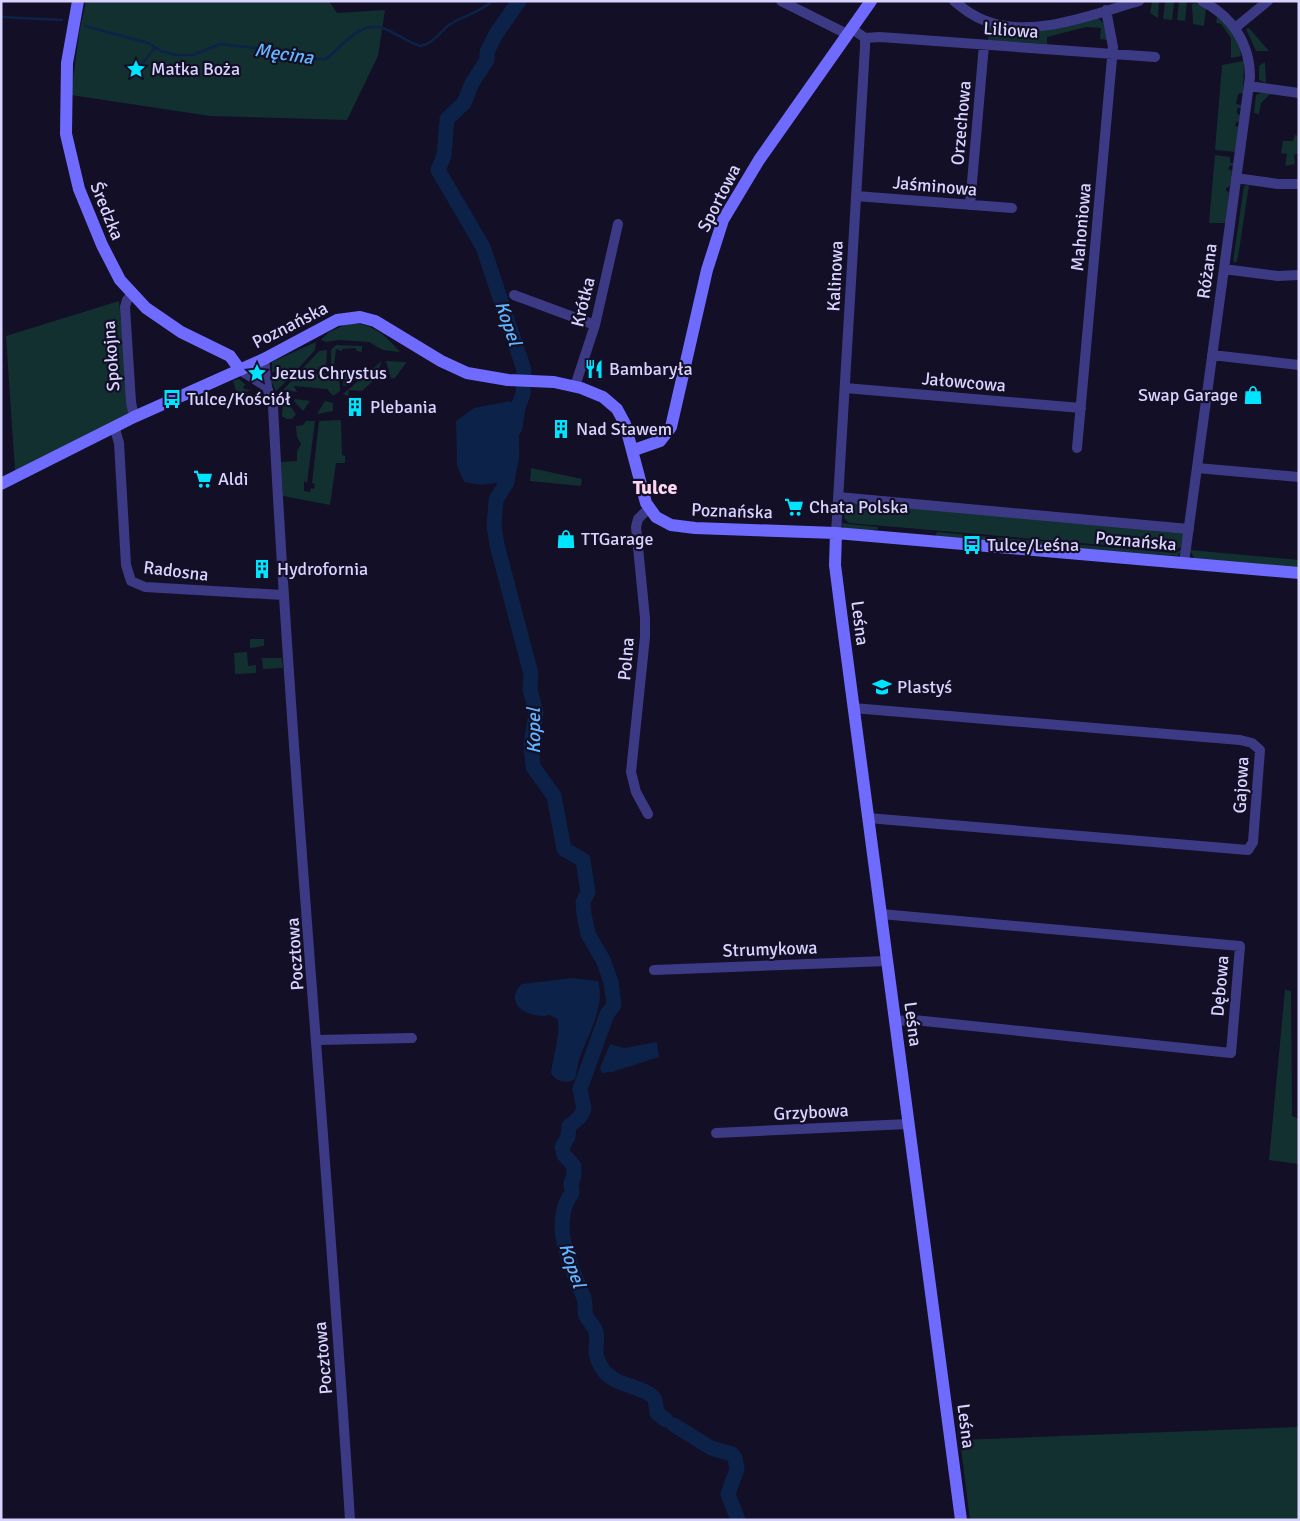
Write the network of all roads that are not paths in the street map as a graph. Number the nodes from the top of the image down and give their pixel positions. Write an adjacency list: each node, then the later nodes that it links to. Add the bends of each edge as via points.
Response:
1 (78, 1): 25 (street, Średzka, via 67,63 64,105 68,147 79,189 102,245 115,272)
2 (781, 1): 10 (street)
3 (871, 1): 10 (street, Sportowa)
4 (954, 1): 8 (street, via 980,19 1014,27 1041,27)
5 (1139, 1): 8 (street)
6 (1202, 1): 9 (street, Różana, via 1222,14)
7 (1268, 1): 9 (street)
8 (1100, 8): 13 (street, Mahoniowa, via 1112,36)
9 (1235, 28): 15 (street, Różana, via 1248,57)
10 (849, 31): 11 (street); 39 (street, Sportowa, via 759,160 723,220 671,427 660,441)
11 (864, 38): 12 (street, Liliowa); 19 (street, Kalinowa)
12 (984, 44): 13 (street, Liliowa); 20 (street, Orzechowa)
13 (1112, 53): 14 (street, Liliowa); 35 (street, Mahoniowa)
14 (1155, 57)
15 (1249, 86): 16 (street); 17 (street, Różana)
16 (1299, 93)
17 (1236, 178): 18 (street); 23 (street, Różana)
18 (1299, 184)
19 (856, 196): 20 (street, Jaśminowa); 34 (street, Kalinowa)
20 (970, 205): 21 (street, Jaśminowa)
21 (1012, 208)
22 (618, 224): 27 (street, Krótka)
23 (1224, 269): 24 (street, via 1278,276); 28 (street, Różana)
24 (1299, 275)
25 (132, 295): 31 (street, Średzka, via 164,322 230,356); 36 (street, Spokojna, via 124,307)
26 (514, 295): 27 (street)
27 (596, 325): 32 (street, Krótka)
28 (1212, 355): 30 (street); 40 (street, Różana)
29 (264, 359): 31 (street, Poznańska); 32 (street, Poznańska, via 337,320 360,316 375,321 467,373); 33 (street, Pocztowa)
30 (1299, 365)
31 (240, 370): 33 (street); 36 (street, Poznańska)
32 (575, 386): 39 (street, Poznańska, via 598,394 612,404 625,424)
33 (267, 387): 49 (street, Pocztowa, via 273,406)
34 (845, 388): 35 (street, Jałowcowa); 43 (street, Kalinowa)
35 (1081, 408): 38 (street, Mahoniowa)
36 (134, 416): 37 (street, Poznańska)
37 (114, 426): 42 (street, Poznańska); 49 (street, Radosna, via 118,443 126,565 131,581 145,587)
38 (1077, 448)
39 (634, 450): 44 (street, Poznańska, via 642,492)
40 (1197, 468): 41 (street); 45 (street, Różana)
41 (1299, 477)
42 (1, 484)
43 (838, 497): 45 (street, Poznańska); 46 (street, Kalinowa)
44 (649, 508): 46 (street, Poznańska, via 661,520 682,526); 51 (street, Polna, via 638,519 636,527 645,637 631,772 636,792)
45 (1189, 529): 47 (street, Różana)
46 (836, 533): 47 (street, Poznańska); 50 (street, Leśna, via 835,564)
47 (1184, 563): 48 (street, Poznańska)
48 (1299, 573)
49 (283, 595): 58 (street, Pocztowa)
50 (853, 708): 52 (street, Leśna); 52 (street, Gajowa, via 1240,740 1252,743 1260,750 1253,842 1248,850)
51 (648, 814)
52 (868, 818): 53 (street, Leśna)
53 (880, 914): 54 (street, Leśna); 56 (street, Dębowa, via 1240,946 1231,1053 914,1020)
54 (887, 961): 55 (street, Strumykowa); 56 (street, Leśna)
55 (654, 970)
56 (895, 1021): 59 (street, Leśna)
57 (412, 1038): 58 (street)
58 (317, 1040): 61 (street, Pocztowa)
59 (908, 1124): 60 (street, Grzybowa); 62 (street, Leśna)
60 (716, 1133)
61 (350, 1520)
62 (960, 1520)

